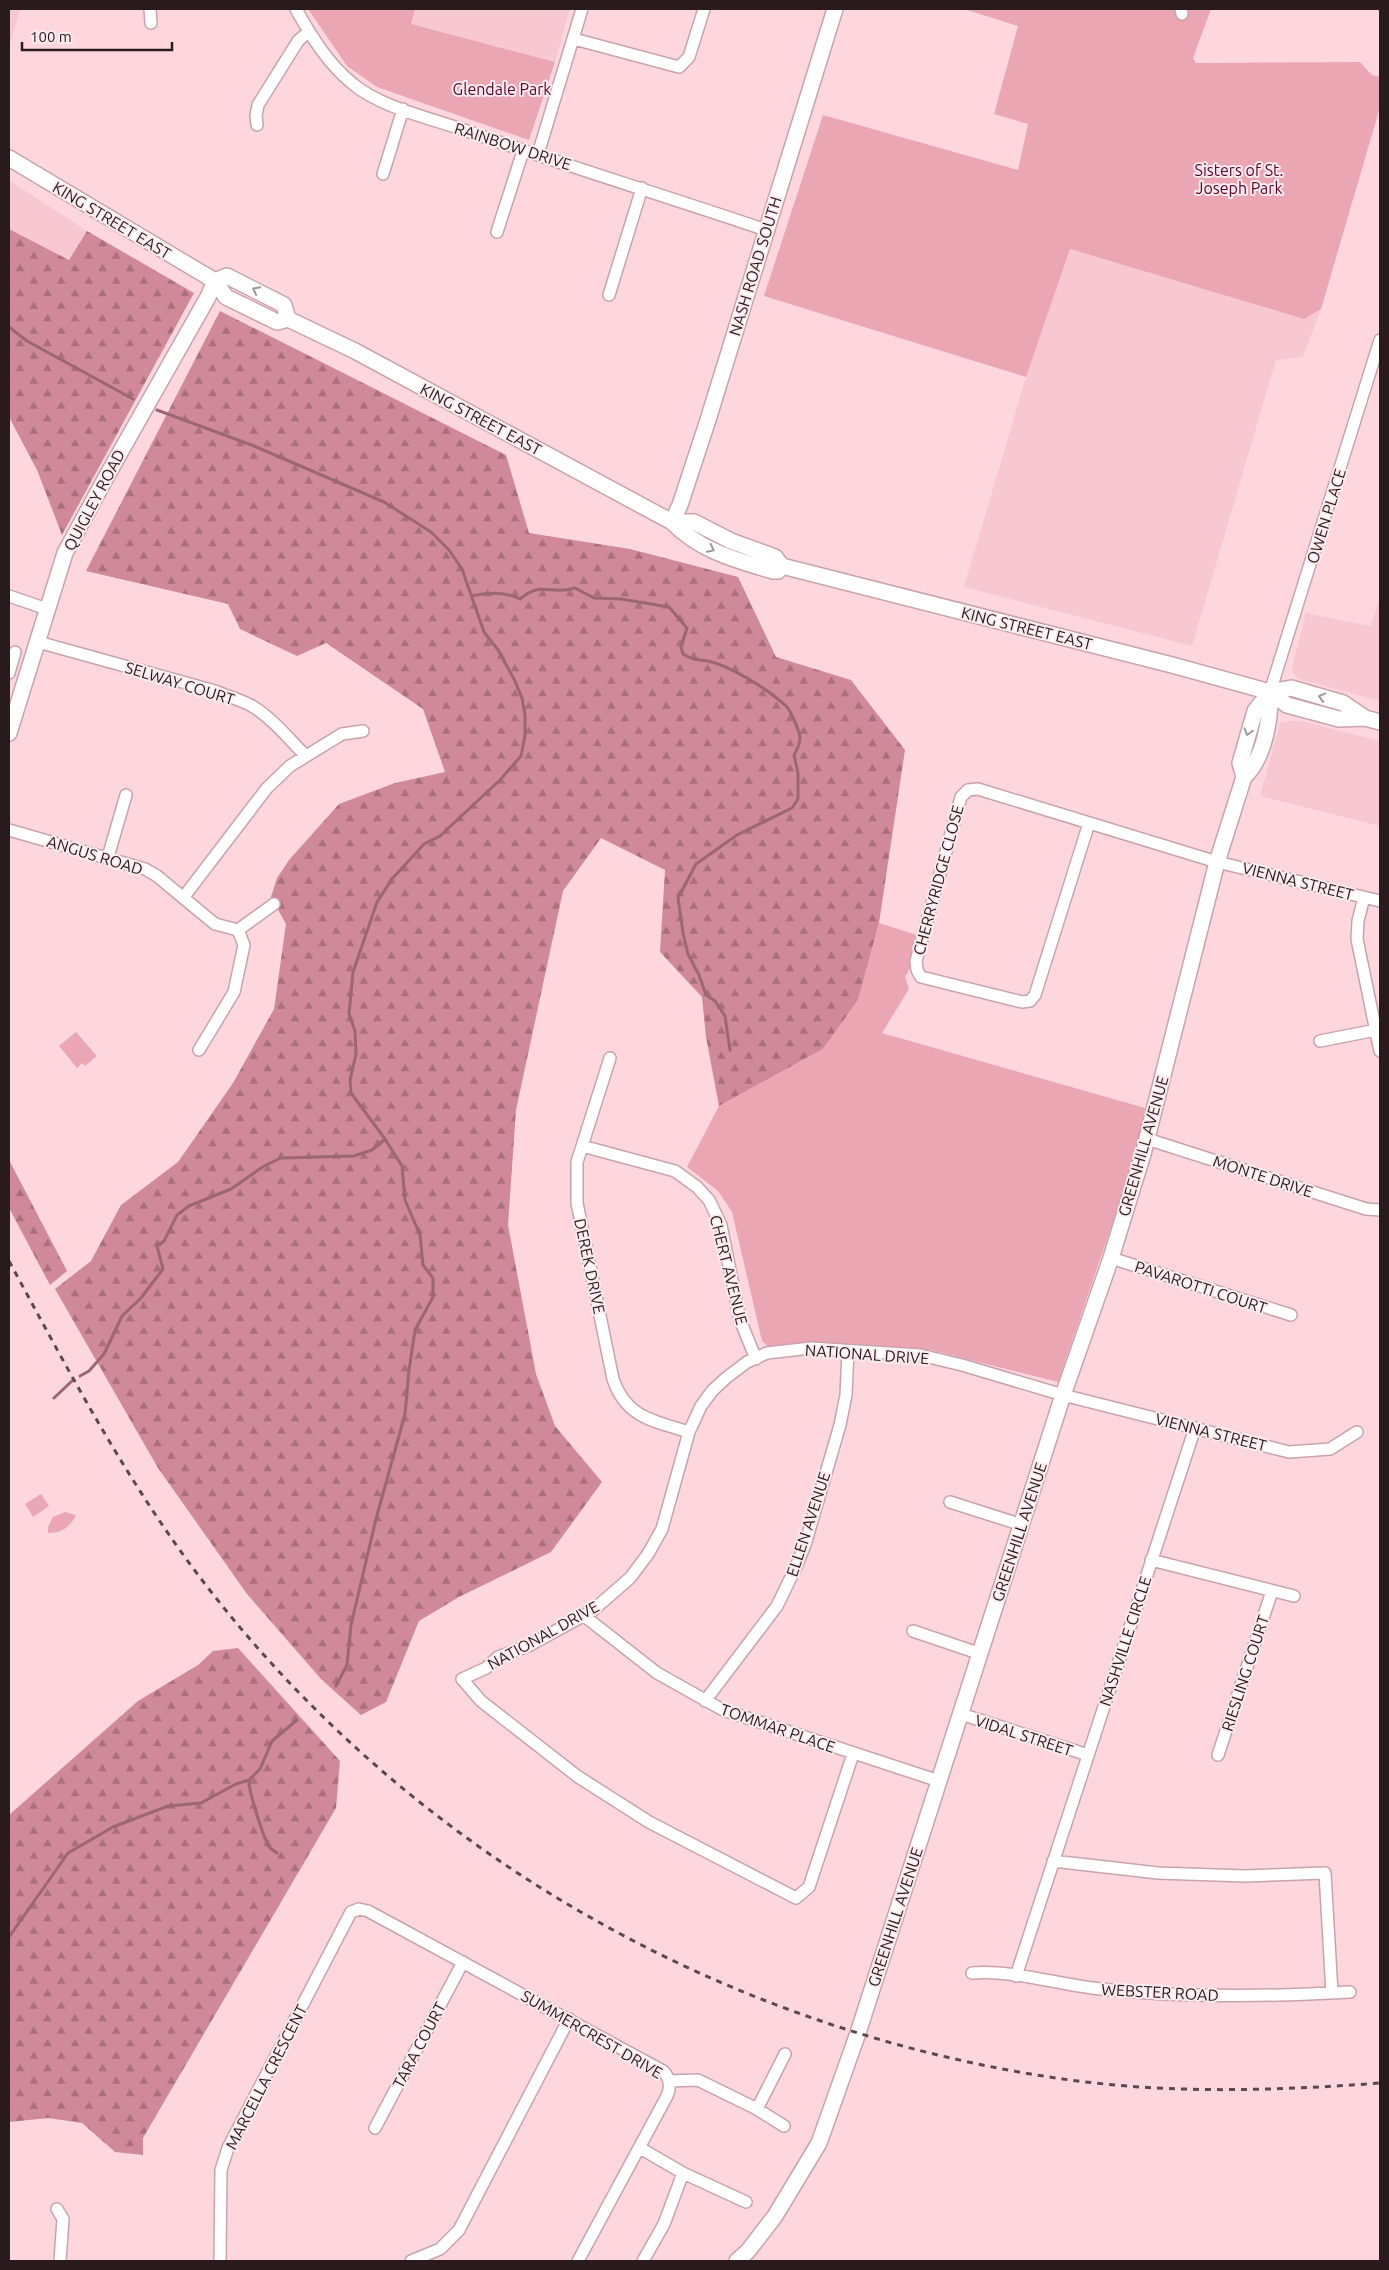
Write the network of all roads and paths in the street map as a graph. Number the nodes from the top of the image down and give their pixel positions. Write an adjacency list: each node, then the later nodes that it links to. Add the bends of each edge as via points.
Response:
1 (150, 9): 6 (street)
2 (296, 9): 7 (street, RAINBOW DRIVE)
3 (582, 9): 8 (street)
4 (704, 9): 8 (street, via 689,57 679,67)
5 (835, 9): 16 (street, NASH ROAD SOUTH)
6 (151, 23)
7 (309, 31): 9 (street, RAINBOW DRIVE, via 353,85); 10 (street, via 298,41 258,106)
8 (574, 38): 12 (street)
9 (403, 109): 11 (street, RAINBOW DRIVE); 14 (street)
10 (257, 124)
11 (523, 151): 12 (street, RAINBOW DRIVE); 17 (street)
12 (538, 154): 15 (street, RAINBOW DRIVE)
13 (9, 158): 18 (street, KING STREET EAST)
14 (383, 174)
15 (642, 188): 16 (street, RAINBOW DRIVE); 19 (street)
16 (766, 230): 21 (street, NASH ROAD SOUTH, via 707,423)
17 (497, 232)
18 (215, 281): 21 (street, KING STREET EAST, via 226,297 277,322 288,319 355,351); 23 (street, QUIGLEY ROAD, via 65,554)
19 (609, 295)
20 (1380, 340): 27 (street, OWEN PLACE)
21 (672, 522): 27 (street, KING STREET EAST, via 687,537 728,558 773,571 782,566)
22 (9, 596): 23 (street)
23 (47, 609): 24 (street, QUIGLEY ROAD)
24 (38, 642): 30 (street, QUIGLEY ROAD); 31 (street, SELWAY COURT, via 238,700 271,720)
25 (15, 652): 26 (street)
26 (9, 673)
27 (1270, 692): 28 (street, KING STREET EAST, via 1291,688 1343,703 1365,718); 36 (street, GREENHILL AVENUE, via 1255,711 1240,763 1244,777)
28 (1380, 722)
29 (363, 731): 31 (street, via 342,734)
30 (9, 733)
31 (304, 755): 38 (street, via 267,788)
32 (126, 794): 35 (street)
33 (1089, 823): 33 (street, CHERRYRIDGE CLOSE, via 978,789 968,790 962,797 916,961 921,976 1022,1002 1030,1000 1035,995); 36 (street, CHERRYRIDGE CLOSE)
34 (9, 830): 35 (street, ANGUS ROAD)
35 (108, 858): 38 (street, ANGUS ROAD, via 145,869)
36 (1216, 862): 37 (street, VIENNA STREET); 47 (street, GREENHILL AVENUE)
37 (1364, 897): 39 (street, VIENNA STREET); 42 (street, via 1357,939)
38 (183, 898): 41 (street, ANGUS ROAD, via 216,924)
39 (1380, 901)
40 (274, 904): 41 (street)
41 (238, 930): 44 (street, via 244,946 234,992)
42 (1376, 1030): 43 (street); 45 (street)
43 (1320, 1041)
44 (198, 1050)
45 (1380, 1051)
46 (610, 1058): 48 (street, DEREK DRIVE)
47 (1147, 1139): 49 (street, MONTE DRIVE, via 1366,1209); 50 (street, GREENHILL AVENUE)
48 (582, 1146): 53 (street, CHERT AVENUE, via 675,1171 709,1200 721,1225 740,1320); 56 (street, DEREK DRIVE, via 577,1162 577,1203 616,1390 629,1408 643,1418)
49 (1380, 1210)
50 (1111, 1258): 51 (street, PAVAROTTI COURT); 54 (street, GREENHILL AVENUE)
51 (1291, 1315)
52 (848, 1351): 53 (street, NATIONAL DRIVE, via 788,1349); 54 (street, NATIONAL DRIVE, via 928,1357); 66 (street, ELLEN AVENUE, via 846,1395 840,1425 795,1569 777,1606)
53 (756, 1359): 56 (street, NATIONAL DRIVE, via 741,1366 712,1391)
54 (1063, 1395): 55 (street, VIENNA STREET); 59 (street, GREENHILL AVENUE)
55 (1195, 1428): 57 (street, VIENNA STREET, via 1290,1452 1330,1449); 60 (street)
56 (689, 1432): 63 (street, NATIONAL DRIVE, via 670,1506 648,1554 622,1586)
57 (1357, 1432)
58 (950, 1502): 59 (street)
59 (1022, 1525): 65 (street, GREENHILL AVENUE)
60 (1151, 1560): 61 (street, NASHVILLE CIRCLE); 69 (street, NASHVILLE CIRCLE)
61 (1272, 1591): 62 (street, NASHVILLE CIRCLE); 70 (street, RIESLING COURT)
62 (1294, 1596)
63 (583, 1615): 66 (street, TOMMAR PLACE, via 657,1673); 68 (street, NATIONAL DRIVE, via 528,1646 498,1657 486,1668 462,1679 481,1701 577,1776 649,1822 796,1898 809,1888)
64 (912, 1631): 65 (street)
65 (980, 1654): 67 (street, GREENHILL AVENUE)
66 (705, 1701): 68 (street, TOMMAR PLACE, via 733,1715)
67 (961, 1714): 69 (street, VIDAL STREET); 71 (street, GREENHILL AVENUE)
68 (853, 1754): 71 (street, TOMMAR PLACE)
69 (1088, 1755): 72 (street, NASHVILLE CIRCLE)
70 (1218, 1755)
71 (938, 1781): 94 (street, GREENHILL AVENUE, via 858,2033 819,2143 775,2216)
72 (1053, 1861): 76 (street, NASHVILLE CIRCLE); 78 (street, via 1158,1873 1245,1876 1325,1873)
73 (359, 1910): 74 (street, SUMMERCREST DRIVE, via 368,1911); 90 (street, MARCELLA CRESCENT, via 351,1912 228,2148 221,2170)
74 (463, 1962): 79 (street, SUMMERCREST DRIVE); 84 (street, TARA COURT)
75 (972, 1973): 76 (street, WEBSTER ROAD)
76 (1016, 1976): 78 (street, WEBSTER ROAD, via 1092,1988 1178,1995)
77 (1350, 1992): 78 (street, WEBSTER ROAD)
78 (1332, 1993)
79 (569, 2019): 81 (street, SUMMERCREST DRIVE, via 663,2072); 91 (street, via 460,2230 440,2249)
80 (785, 2054): 82 (street)
81 (669, 2081): 82 (street, via 698,2080); 85 (street, SUMMERCREST DRIVE, via 669,2092)
82 (757, 2109): 83 (street)
83 (784, 2126)
84 (375, 2128)
85 (640, 2148): 86 (street); 92 (street, SUMMERCREST DRIVE)
86 (683, 2173): 87 (street); 93 (street, via 664,2224)
87 (746, 2202)
88 (57, 2209): 89 (street, via 63,2218)
89 (60, 2261)
90 (220, 2261)
91 (411, 2261)
92 (578, 2261)
93 (643, 2261)
94 (737, 2261)

